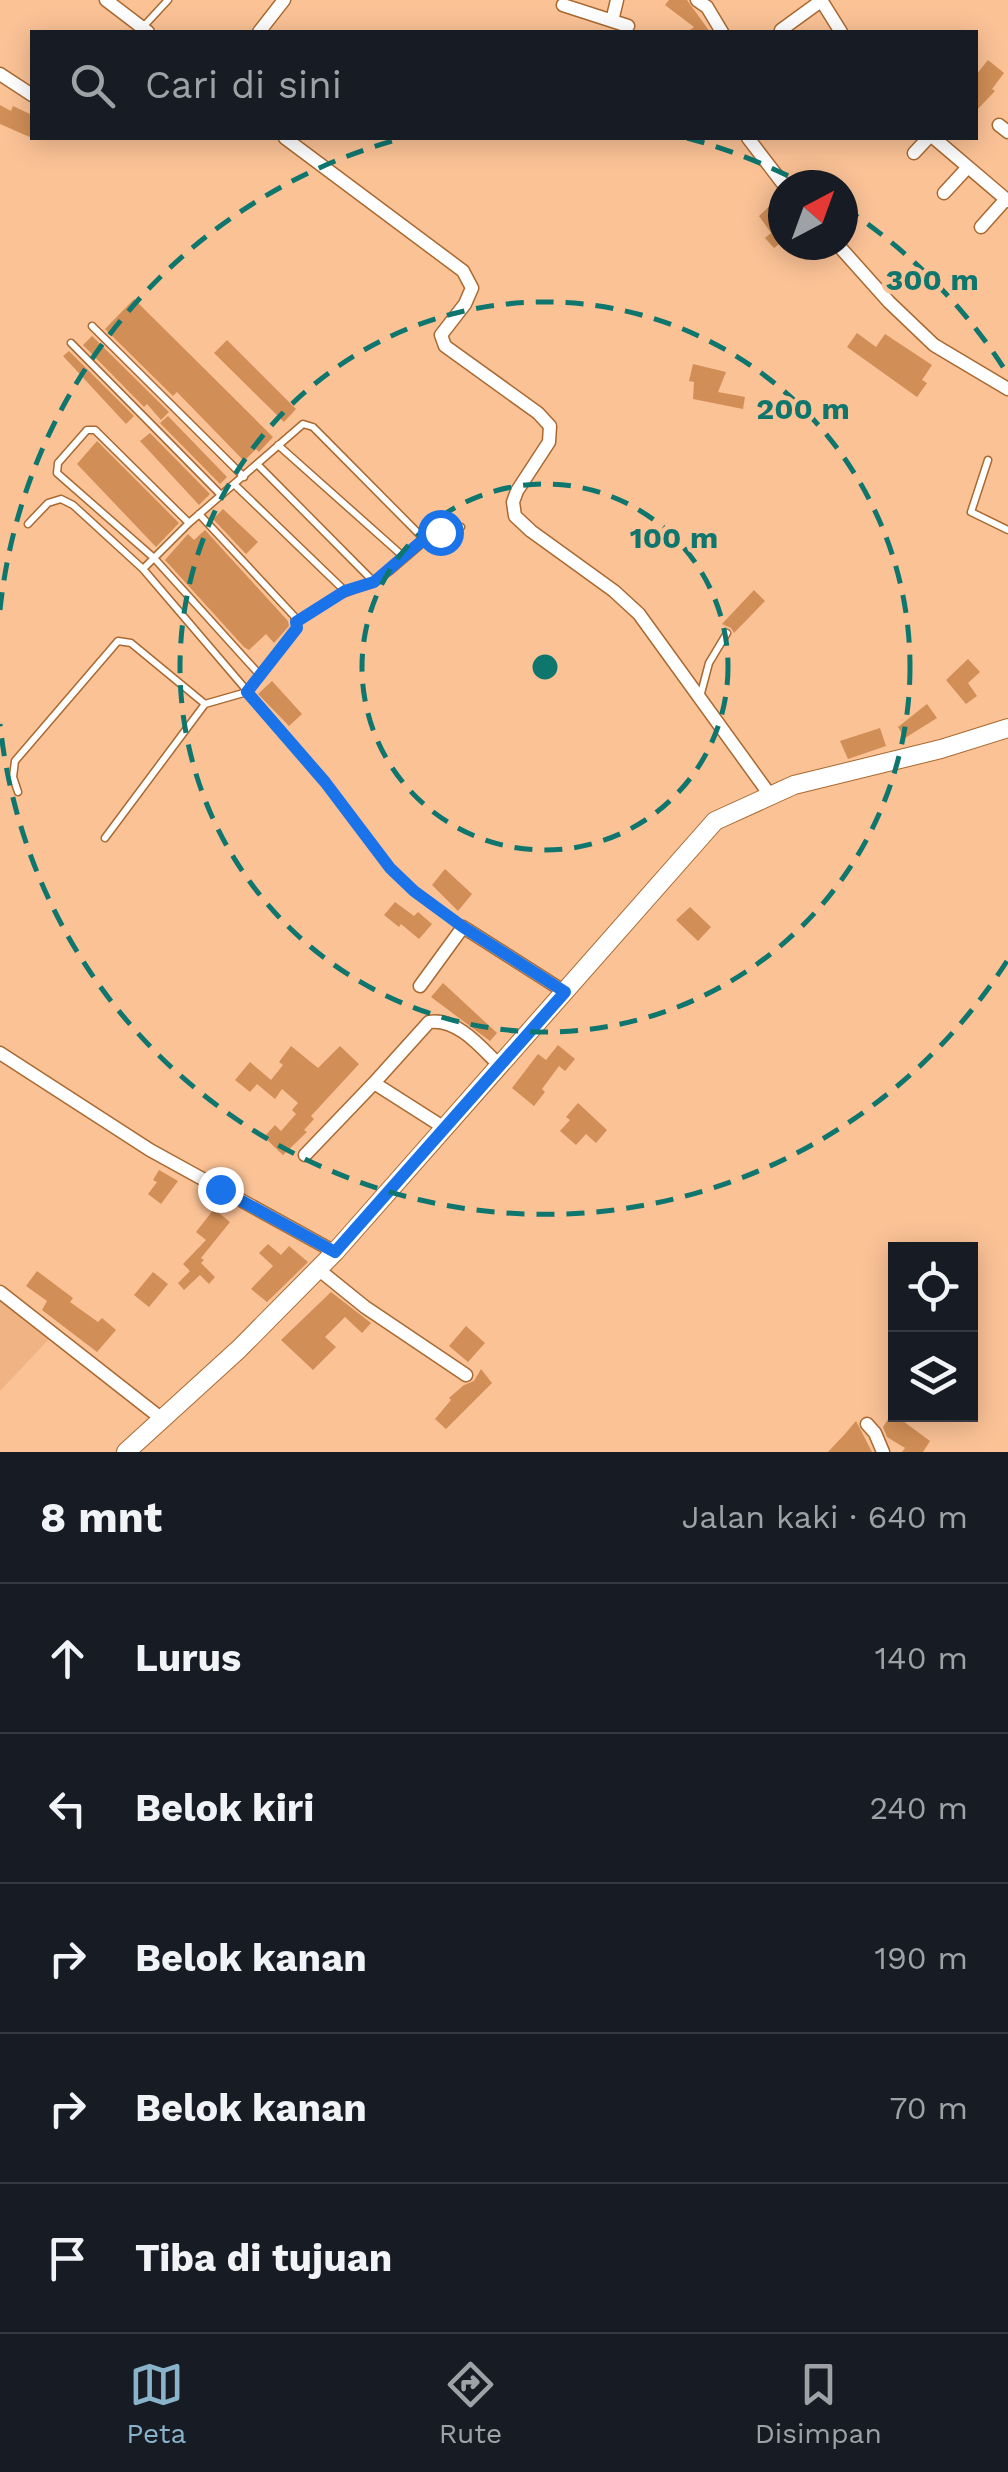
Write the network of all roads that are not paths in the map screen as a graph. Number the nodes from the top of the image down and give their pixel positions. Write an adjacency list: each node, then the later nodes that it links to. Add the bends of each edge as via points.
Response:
1 (106, 0): 10 (street)
2 (168, 0): 10 (lane)
3 (284, 0): 11 (street)
4 (617, 0): 8 (street)
5 (821, 0): 13 (street); 14 (street)
6 (701, 1): 12 (street)
7 (563, 5): 8 (street)
8 (612, 21): 9 (street)
9 (628, 26)
10 (145, 30)
11 (261, 30)
12 (721, 30)
13 (781, 30)
14 (840, 30)
15 (0, 74): 16 (street)
16 (30, 94)
17 (288, 140): 52 (street, via 463,271 472,288 441,335 446,346 550,426 549,442 517,491 516,516 639,614)
18 (750, 140): 23 (street)
19 (929, 140): 21 (street)
20 (934, 140): 22 (street)
21 (914, 153)
22 (968, 166): 24 (street); 25 (street)
23 (773, 170)
24 (944, 193)
25 (1007, 200): 26 (street)
26 (981, 226)
27 (851, 260): 30 (street, via 934,345)
28 (92, 326): 34 (lane)
29 (71, 344): 36 (lane)
30 (1008, 389)
31 (278, 446): 33 (lane); 42 (lane, via 298,426 313,427); 44 (lane)
32 (988, 460): 41 (lane, via 970,512)
33 (258, 464): 34 (lane); 46 (lane)
34 (244, 477): 35 (lane)
35 (235, 485): 36 (lane); 47 (lane)
36 (221, 495): 37 (lane)
37 (199, 514): 38 (lane); 48 (lane)
38 (189, 523): 43 (lane); 43 (lane, via 104,436 87,430 56,473)
39 (28, 524): 45 (lane, via 61,499)
40 (461, 527): 42 (lane)
41 (1008, 530)
42 (424, 539): 44 (lane)
43 (154, 558): 45 (lane); 50 (lane)
44 (405, 558): 46 (lane)
45 (143, 569): 51 (lane)
46 (374, 582): 47 (lane)
47 (345, 591): 48 (lane)
48 (296, 622): 50 (lane)
49 (727, 633): 52 (lane)
50 (259, 674): 51 (lane)
51 (247, 692): 53 (lane); 58 (lane, via 390,868)
52 (700, 698): 56 (street)
53 (206, 704): 55 (lane, via 132,643 118,642 15,761); 57 (lane)
54 (1008, 728): 56 (street)
55 (18, 792)
56 (770, 795): 60 (street, via 698,837)
57 (105, 838)
58 (463, 927): 59 (street); 60 (street)
59 (420, 986)
60 (565, 992): 62 (street)
61 (0, 1053): 66 (street, via 150,1150)
62 (498, 1064): 63 (street, via 449,1023 429,1022); 64 (street)
63 (374, 1084): 64 (street); 65 (street)
64 (443, 1127): 66 (street)
65 (305, 1155)
66 (335, 1252): 67 (street)
67 (318, 1270): 69 (street); 70 (street)
68 (0, 1292): 70 (street)
69 (466, 1374)
70 (162, 1419): 73 (street)
71 (867, 1424): 72 (street)
72 (882, 1447): 74 (street)
73 (126, 1452)
74 (894, 1452)

